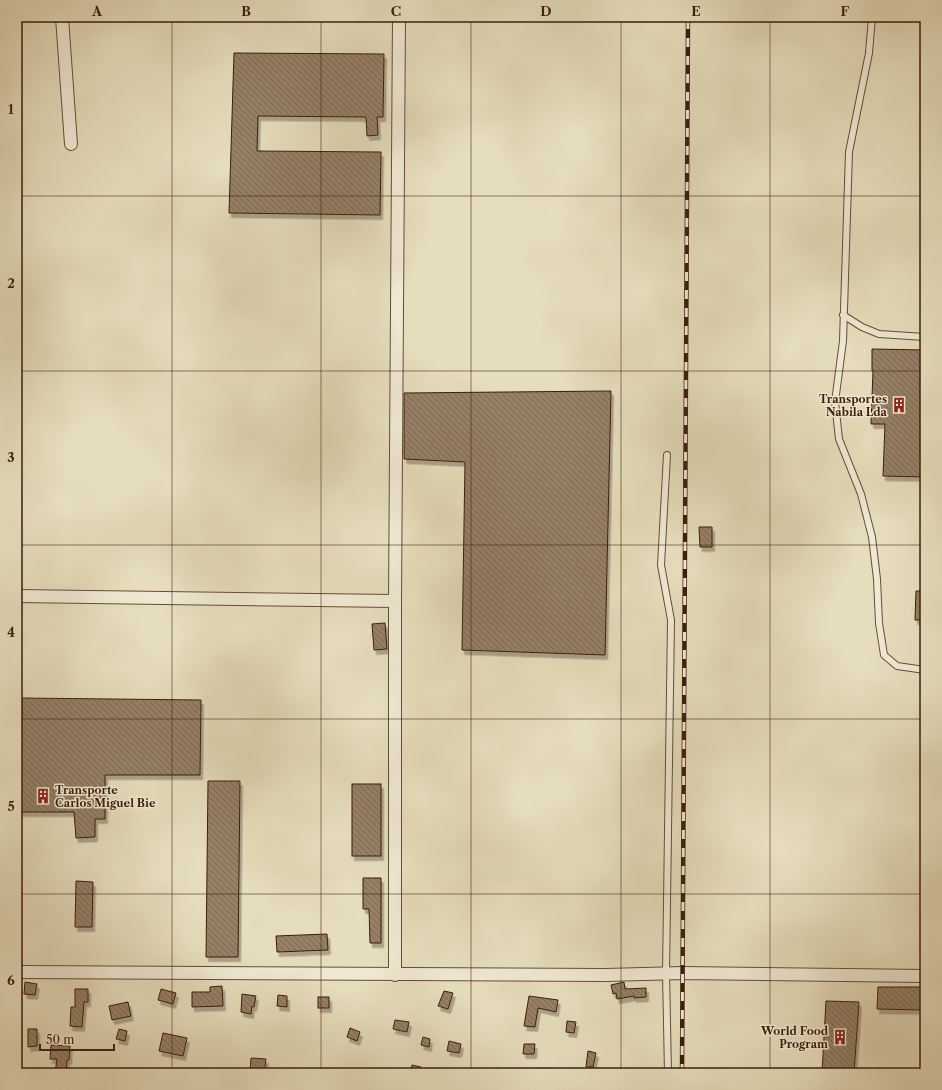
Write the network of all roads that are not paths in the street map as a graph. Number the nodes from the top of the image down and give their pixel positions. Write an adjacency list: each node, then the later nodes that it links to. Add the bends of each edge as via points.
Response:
1 (62, 17): 4 (street)
2 (399, 17): 9 (street)
3 (872, 17): 5 (lane, via 869,52 850,152)
4 (71, 144)
5 (843, 315): 6 (lane, via 879,334); 10 (lane, via 843,341 835,402 839,439 861,494 872,537 884,655 897,666)
6 (925, 337)
7 (667, 455): 12 (lane, via 661,565 671,620)
8 (17, 596): 9 (street)
9 (395, 601): 13 (street)
10 (925, 670)
11 (17, 972): 13 (street)
12 (666, 973): 13 (street); 14 (street); 15 (lane)
13 (395, 975)
14 (925, 976)
15 (668, 1073)

